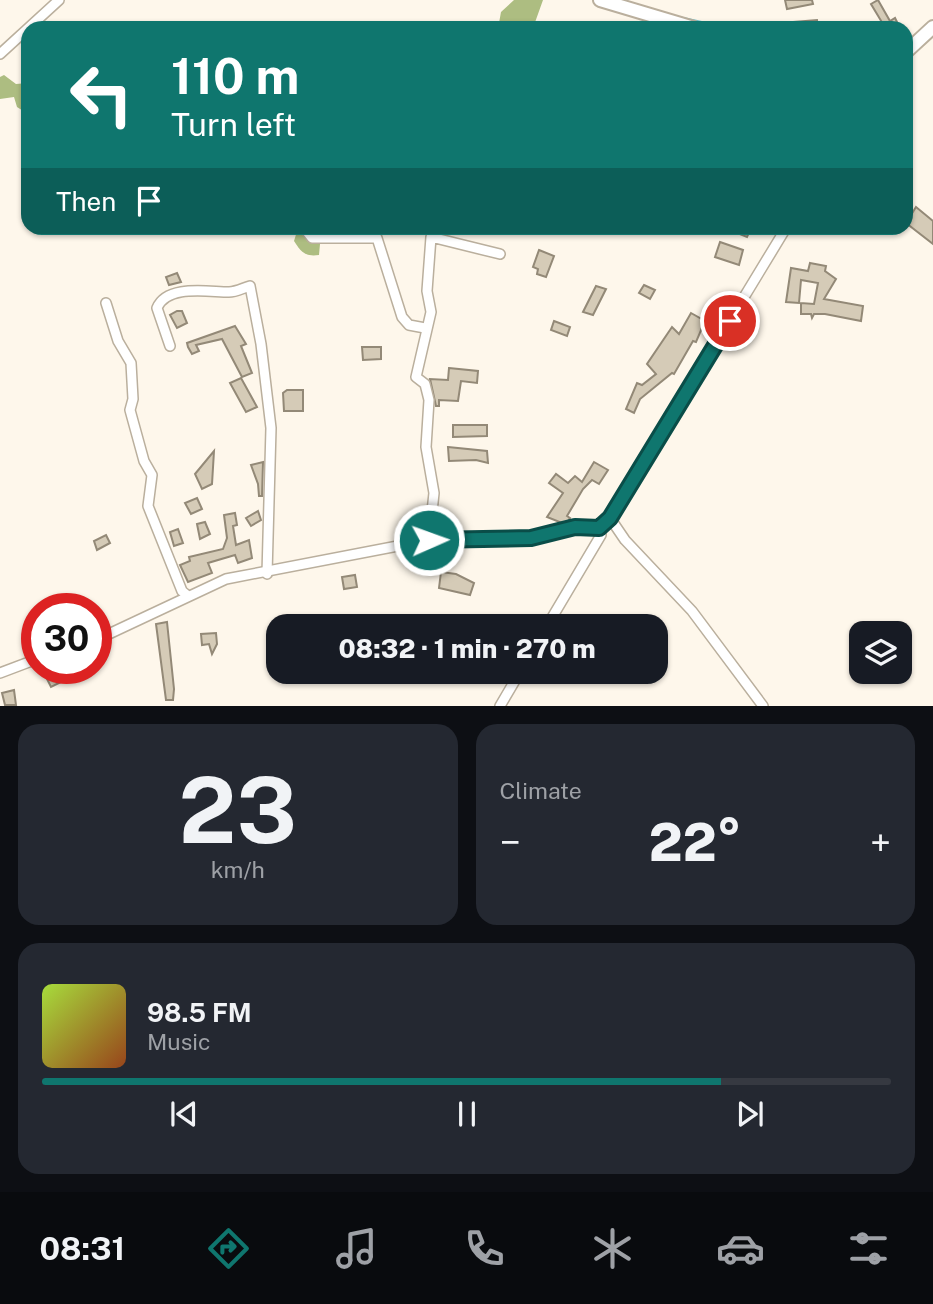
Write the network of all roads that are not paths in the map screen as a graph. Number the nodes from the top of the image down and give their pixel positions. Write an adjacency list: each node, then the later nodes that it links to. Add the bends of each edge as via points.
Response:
1 (59, 0): 3 (street)
2 (600, 0): 4 (street)
3 (36, 21)
4 (670, 21)
5 (933, 27): 7 (street)
6 (21, 35): 8 (street)
7 (913, 46)
8 (0, 54)
9 (310, 235): 13 (street, via 377,238 402,317)
10 (782, 235): 15 (street)
11 (500, 254): 13 (street, via 431,237 427,291 431,312)
12 (106, 303): 19 (street, via 118,341 131,363 130,410 152,475 148,506)
13 (425, 328): 17 (street, via 416,377 425,384 429,400 426,447 434,493)
14 (170, 346): 18 (street, via 159,302 169,295 231,292 250,286 271,428)
15 (610, 518): 16 (street); 26 (street, via 692,611)
16 (599, 528): 17 (street, via 575,527 531,538); 20 (street, via 601,536)
17 (429, 540): 18 (street)
18 (267, 574): 19 (street, via 226,579)
19 (188, 596): 21 (street)
20 (554, 614)
21 (112, 632)
22 (21, 665): 23 (street)
23 (0, 673)
24 (513, 684): 25 (street)
25 (500, 705)
26 (763, 705)

